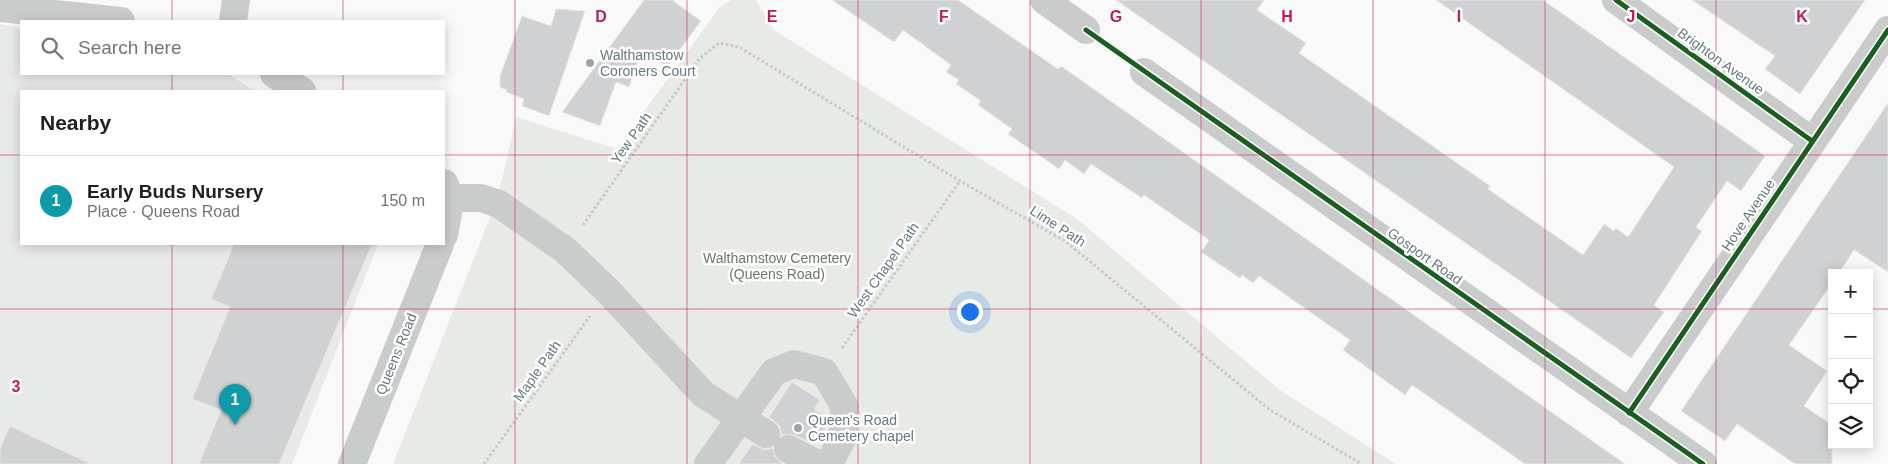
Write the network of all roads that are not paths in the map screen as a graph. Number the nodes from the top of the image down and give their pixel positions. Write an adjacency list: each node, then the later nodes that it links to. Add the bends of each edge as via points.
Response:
1 (236, 0): 7 (street)
2 (1044, 0): 8 (street)
3 (1616, 0): 13 (street, Brighton Avenue)
4 (0, 8): 5 (street)
5 (76, 8): 6 (street)
6 (118, 20)
7 (233, 20)
8 (1086, 30)
9 (1888, 30): 13 (street, Hove Avenue)
10 (1144, 72): 17 (street, Gosport Road)
11 (276, 75): 12 (street)
12 (300, 90)
13 (1812, 140): 17 (street, Hove Avenue)
14 (447, 190): 15 (street); 18 (street, via 499,204 566,250 703,394)
15 (445, 220)
16 (440, 245): 19 (street, Queens Road)
17 (1629, 413): 23 (street, Gosport Road)
18 (740, 418): 20 (street); 21 (street); 22 (street, via 774,372 794,364 824,372 845,407 842,439)
19 (352, 464)
20 (708, 464)
21 (818, 464)
22 (829, 464)
23 (1702, 464)

